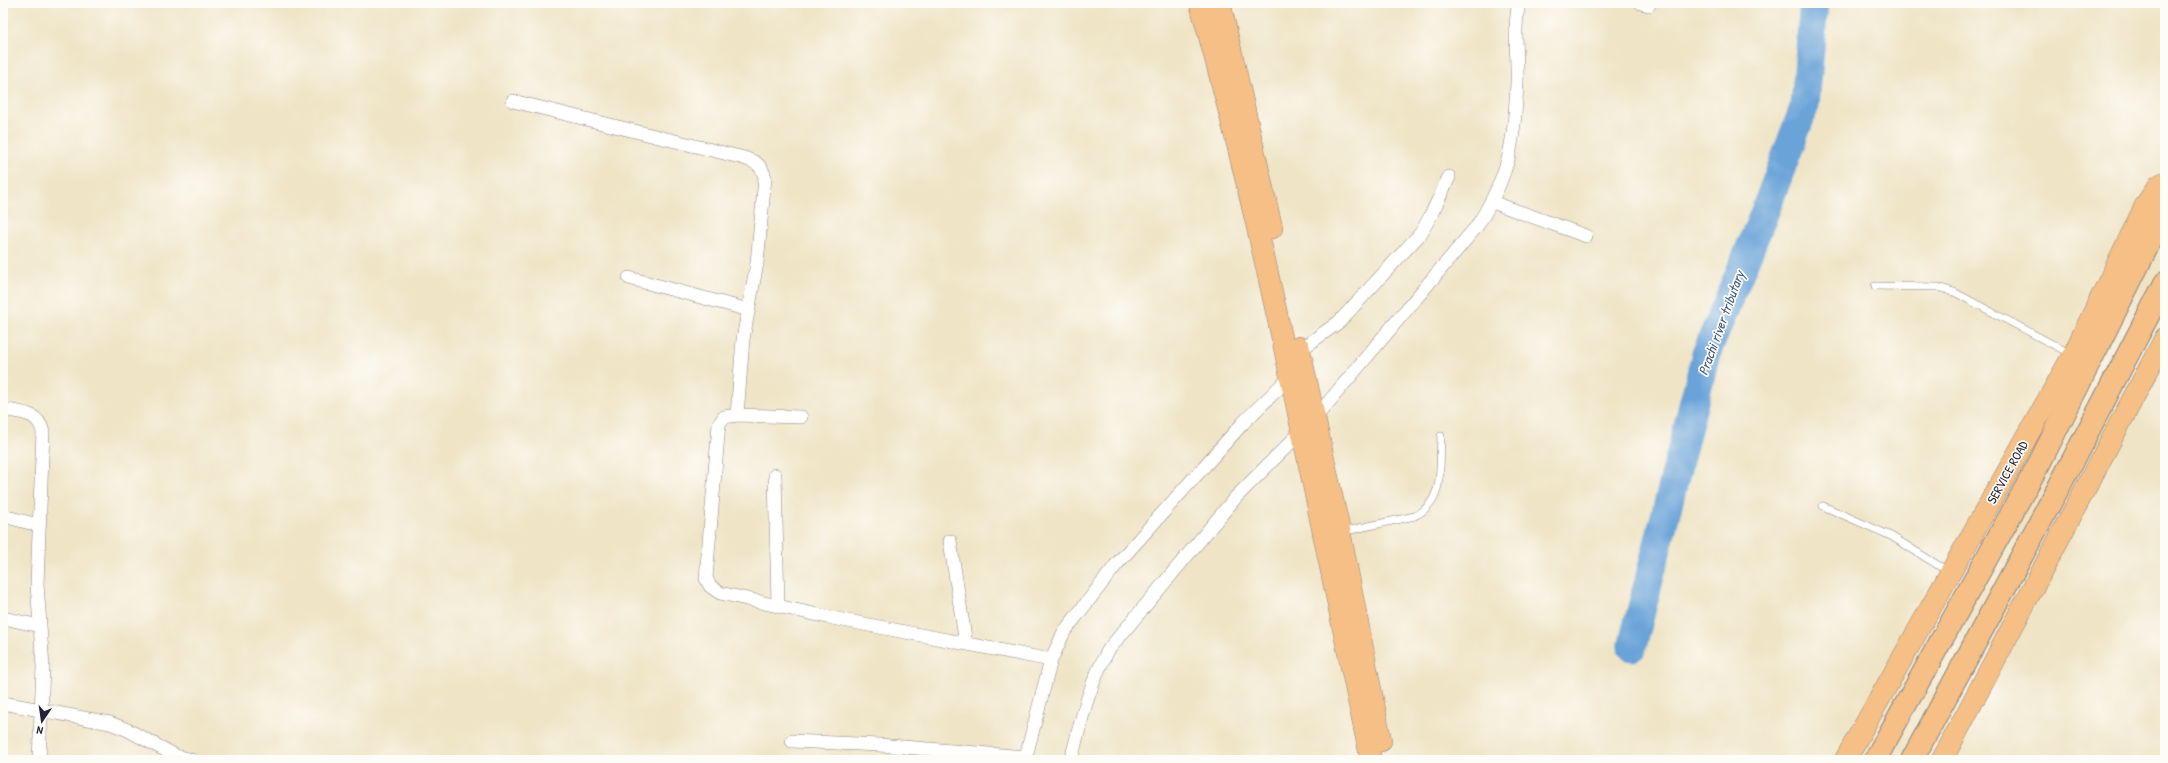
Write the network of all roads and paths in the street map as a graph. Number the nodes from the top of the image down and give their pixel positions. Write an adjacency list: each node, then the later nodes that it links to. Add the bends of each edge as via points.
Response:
1 (1200, 3): 16 (main road)
2 (1220, 3): 16 (main road)
3 (1519, 3): 7 (street, via 1515,20 1517,81 1513,126 1505,170)
4 (513, 101): 13 (street, via 744,158 763,169 765,178 757,263)
5 (1449, 177): 16 (street, via 1420,233)
6 (2165, 182): 15 (main road, SERVICE ROAD, via 2159,185 2146,204)
7 (1492, 202): 9 (street); 20 (street, via 1477,226)
8 (2165, 212): 44 (highway, via 2041,460)
9 (1586, 236)
10 (629, 278): 13 (street)
11 (2165, 283): 45 (highway)
12 (1875, 286): 15 (lane, via 1938,287 1954,292)
13 (749, 310): 18 (street, via 742,339)
14 (2165, 338): 46 (main road)
15 (2073, 355): 28 (main road, SERVICE ROAD)
16 (1297, 370): 20 (main road); 33 (street, via 1243,423 1116,565 1064,632)
17 (3, 409): 25 (street, via 34,416 41,422 43,432)
18 (737, 415): 19 (street); 29 (street, via 724,417 719,424 706,578 710,586 720,593)
19 (801, 417)
20 (1308, 420): 26 (main road); 40 (street, via 1236,497 1109,649 1097,670 1089,692); 41 (main road, via 1319,519)
21 (1441, 436): 26 (lane, via 1438,491 1425,511 1415,516)
22 (775, 475): 29 (street)
23 (1823, 506): 28 (lane, via 1891,536)
24 (3, 516): 25 (street)
25 (38, 525): 31 (street, via 37,584)
26 (1340, 532): 42 (main road)
27 (950, 541): 32 (street)
28 (1951, 573): 43 (main road, SERVICE ROAD)
29 (778, 606): 32 (street)
30 (3, 618): 31 (street)
31 (40, 626): 35 (street, via 43,667)
32 (966, 644): 33 (street)
33 (1051, 660): 37 (street)
34 (3, 703): 35 (street)
35 (42, 711): 38 (street); 39 (street, via 110,723 176,756)
36 (792, 741): 37 (street, via 879,745)
37 (1025, 758)
38 (39, 760)
39 (192, 760)
40 (1071, 760)
41 (1371, 760)
42 (1385, 760)
43 (1845, 760)
44 (1875, 760)
45 (1912, 760)
46 (1942, 760)

